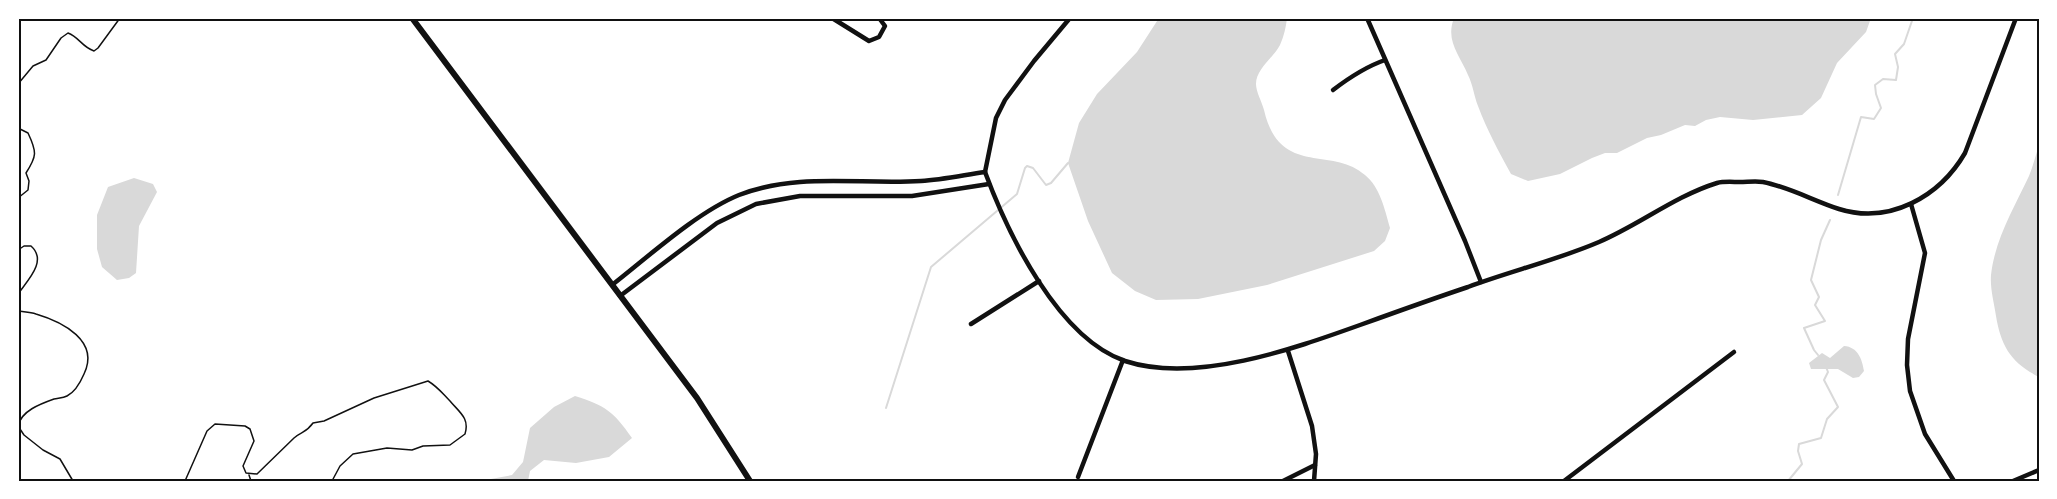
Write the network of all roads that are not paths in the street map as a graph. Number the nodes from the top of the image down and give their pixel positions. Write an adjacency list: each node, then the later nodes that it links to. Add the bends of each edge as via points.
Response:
1 (412, 18): 20 (street)
2 (832, 18): 3 (street, via 869,41 879,37 885,26)
3 (879, 18)
4 (1070, 18): 9 (street, via 1005,100 996,118)
5 (1367, 18): 7 (street)
6 (2016, 18): 15 (street, via 1965,153 1938,188)
7 (1385, 60): 8 (street, via 1352,75); 19 (street)
8 (1333, 90)
9 (985, 172): 10 (street, via 922,181); 11 (street)
10 (877, 182): 12 (street, via 800,181); 13 (street)
11 (989, 184): 13 (street, via 912,196); 18 (street, via 1008,229)
12 (773, 185): 14 (street); 16 (street, via 737,196)
13 (878, 195): 14 (street)
14 (776, 199): 17 (street, via 739,211)
15 (1911, 204): 19 (street, via 1859,213 1762,182 1720,182 1597,243); 33 (street, via 1925,253 1908,339 1910,391 1925,434)
16 (691, 224): 17 (street); 20 (street)
17 (699, 235): 21 (street)
18 (1039, 281): 22 (street); 25 (street, via 1076,330)
19 (1481, 282): 23 (street)
20 (612, 285): 21 (street)
21 (620, 296): 29 (street, via 697,398)
22 (971, 324)
23 (1288, 351): 25 (street, via 1238,362 1174,368); 26 (street, via 1312,426)
24 (1734, 352): 32 (street)
25 (1123, 360): 28 (street)
26 (1315, 465): 30 (street); 31 (street)
27 (2039, 470): 34 (street)
28 (1078, 477)
29 (750, 481)
30 (1283, 481)
31 (1314, 481)
32 (1564, 481)
33 (1954, 481)
34 (2013, 481)

